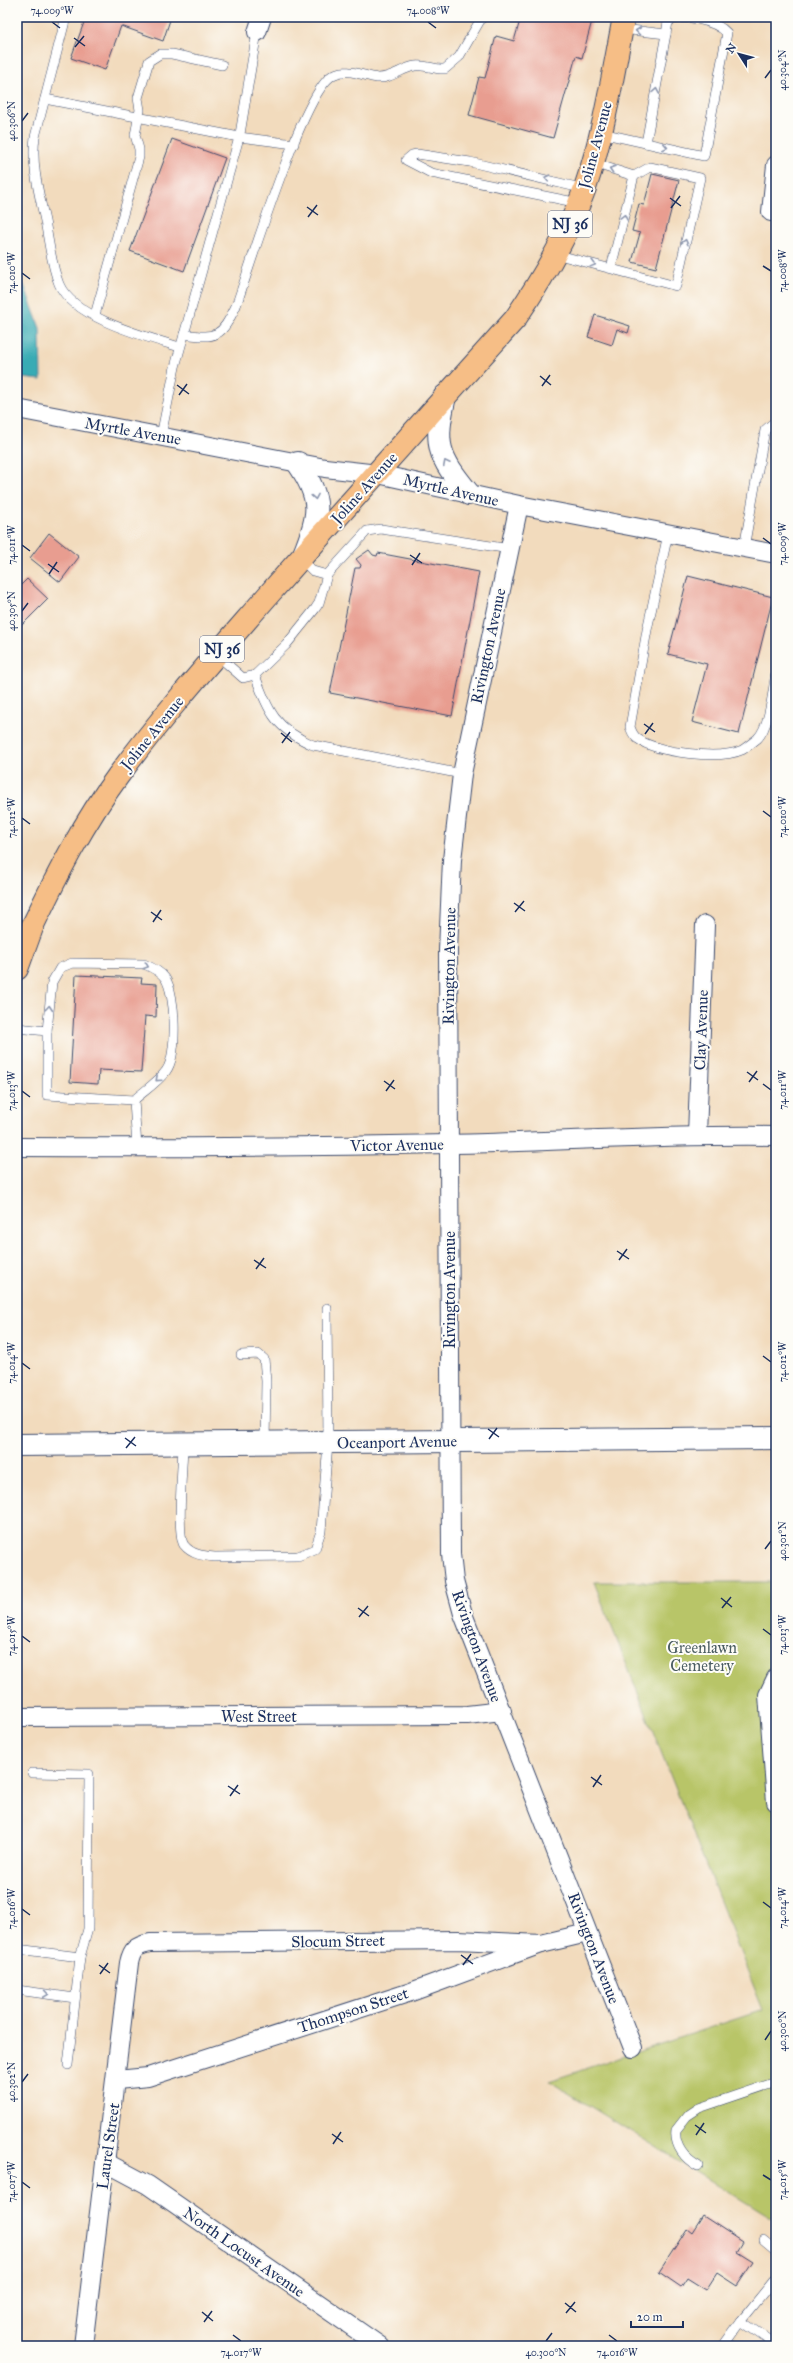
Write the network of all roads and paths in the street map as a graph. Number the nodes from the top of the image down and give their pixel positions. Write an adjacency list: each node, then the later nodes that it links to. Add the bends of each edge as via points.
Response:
1 (66, 17): 7 (lane)
2 (482, 17): 12 (lane, via 459,56 445,70 415,66 384,78 350,72 332,75 318,91)
3 (623, 23): 5 (lane, one-way to 3); 9 (main road, Joline Avenue / NJ 36)
4 (260, 24): 10 (lane)
5 (666, 34): 11 (lane, one-way to 5); 11 (lane, one-way to 5, via 704,156 727,33 715,24 684,17 674,18 668,22)
6 (222, 65): 8 (lane, via 172,54 154,56 146,66 139,92)
7 (45, 99): 8 (lane); 20 (lane, via 33,152 53,265 64,293 81,308)
8 (139, 117): 10 (lane); 20 (lane, via 135,135 139,157)
9 (600, 133): 11 (lane); 13 (main road, Joline Avenue / NJ 36)
10 (239, 137): 12 (lane); 21 (lane)
11 (646, 143)
12 (294, 144): 21 (lane, via 229,322 214,336)
13 (592, 162): 15 (lane, one-way to 13); 16 (main road, Joline Avenue / NJ 36)
14 (776, 165): 17 (street)
15 (634, 176): 19 (lane, one-way to 15); 19 (lane, one-way to 15, via 676,286 700,178 650,167)
16 (582, 196): 16 (lane, one-way to 16, via 470,162 417,154 406,160 431,173); 18 (main road, Joline Avenue / NJ 36)
17 (771, 212)
18 (555, 254): 19 (lane, one-way to 19); 23 (main road, Joline Avenue / NJ 36, via 539,284 515,319)
19 (611, 268)
20 (95, 315): 22 (lane, via 130,332)
21 (184, 334): 22 (lane)
22 (180, 346): 26 (lane)
23 (445, 396): 28 (main road, Joline Avenue / NJ 36); 29 (street, one-way to 23, via 445,462 438,442 438,427)
24 (30, 412): 26 (street, Myrtle Avenue)
25 (776, 425): 32 (lane, via 772,424 766,430)
26 (161, 436): 27 (street, Myrtle Avenue)
27 (298, 462): 28 (street, Myrtle Avenue); 35 (street, one-way to 35, via 311,481 317,516)
28 (378, 474): 29 (street, Myrtle Avenue); 35 (main road, Joline Avenue / NJ 36)
29 (469, 494): 30 (street, Myrtle Avenue)
30 (520, 505): 31 (street, Myrtle Avenue); 33 (street, Rivington Avenue)
31 (668, 534): 32 (street, Myrtle Avenue); 38 (lane, via 632,712 630,727 633,735 638,740 672,752 714,755 742,750 758,738 766,724)
32 (744, 548): 34 (street, Myrtle Avenue)
33 (510, 549): 36 (lane, via 381,529 367,531); 40 (street, Rivington Avenue)
34 (776, 554)
35 (302, 556): 36 (lane, via 313,571); 37 (main road, Joline Avenue / NJ 36)
36 (327, 575): 39 (lane, via 316,609 286,645)
37 (216, 655): 39 (lane, via 243,678); 41 (main road, Joline Avenue / NJ 36, via 154,728 117,778 52,883)
38 (776, 672)
39 (255, 675): 40 (lane, via 266,706 295,737 313,745)
40 (462, 774): 50 (street, Rivington Avenue, via 452,860 448,950)
41 (33, 925): 43 (main road, NJ 36); 44 (main road, NJ 36)
42 (705, 925): 48 (street, Clay Avenue)
43 (17, 958)
44 (17, 969)
45 (17, 1028): 46 (lane)
46 (47, 1031): 47 (lane, via 47,1095); 47 (lane, one-way to 47, via 52,982 60,968 72,963 144,964 164,977 172,996 173,1046 167,1071)
47 (134, 1100): 52 (lane)
48 (697, 1135): 49 (street, Victor Avenue); 50 (street, Victor Avenue)
49 (776, 1136)
50 (449, 1144): 52 (street, Victor Avenue); 56 (street, Rivington Avenue)
51 (17, 1146): 52 (street, Victor Avenue)
52 (137, 1148)
53 (327, 1308): 57 (lane)
54 (241, 1355): 59 (lane, via 258,1354 264,1359)
55 (776, 1438): 56 (street, Oceanport Avenue)
56 (450, 1441): 57 (street, Oceanport Avenue); 62 (street, Rivington Avenue, via 451,1554 454,1581 462,1614)
57 (328, 1443): 58 (lane, via 321,1531 315,1549 298,1556 266,1557 203,1556 192,1552 184,1544 180,1527); 59 (street, Oceanport Avenue)
58 (183, 1444): 59 (street, Oceanport Avenue); 60 (street, Oceanport Avenue)
59 (265, 1444)
60 (17, 1446)
61 (776, 1678): 65 (street, via 768,1695)
62 (502, 1711): 63 (street, West Street, via 467,1715); 66 (street, Rivington Avenue)
63 (17, 1717)
64 (32, 1773): 70 (lane, via 89,1774 88,1930)
65 (776, 1802)
66 (587, 1933): 67 (street, Thompson Street); 73 (street, Rivington Avenue)
67 (541, 1944): 68 (street, Slocum Street, via 418,1940 150,1943); 75 (street, Thompson Street, via 411,1992 148,2077)
68 (136, 1947): 75 (street, Laurel Street, via 129,1964)
69 (17, 1949): 70 (lane)
70 (80, 1957): 72 (lane)
71 (17, 1990): 72 (lane, one-way to 72)
72 (75, 1998): 74 (lane)
73 (633, 2048)
74 (68, 2065)
75 (117, 2080): 77 (street, Laurel Street)
76 (776, 2082): 78 (lane, via 699,2108 686,2116 676,2130 677,2144 684,2155)
77 (105, 2162): 84 (street, Laurel Street); 85 (street, North Locust Avenue, via 148,2185)
78 (698, 2166)
79 (764, 2240): 80 (lane)
80 (776, 2250)
81 (776, 2278): 82 (lane)
82 (741, 2321): 83 (lane); 86 (lane)
83 (776, 2345)
84 (83, 2346)
85 (380, 2346)
86 (723, 2346)

